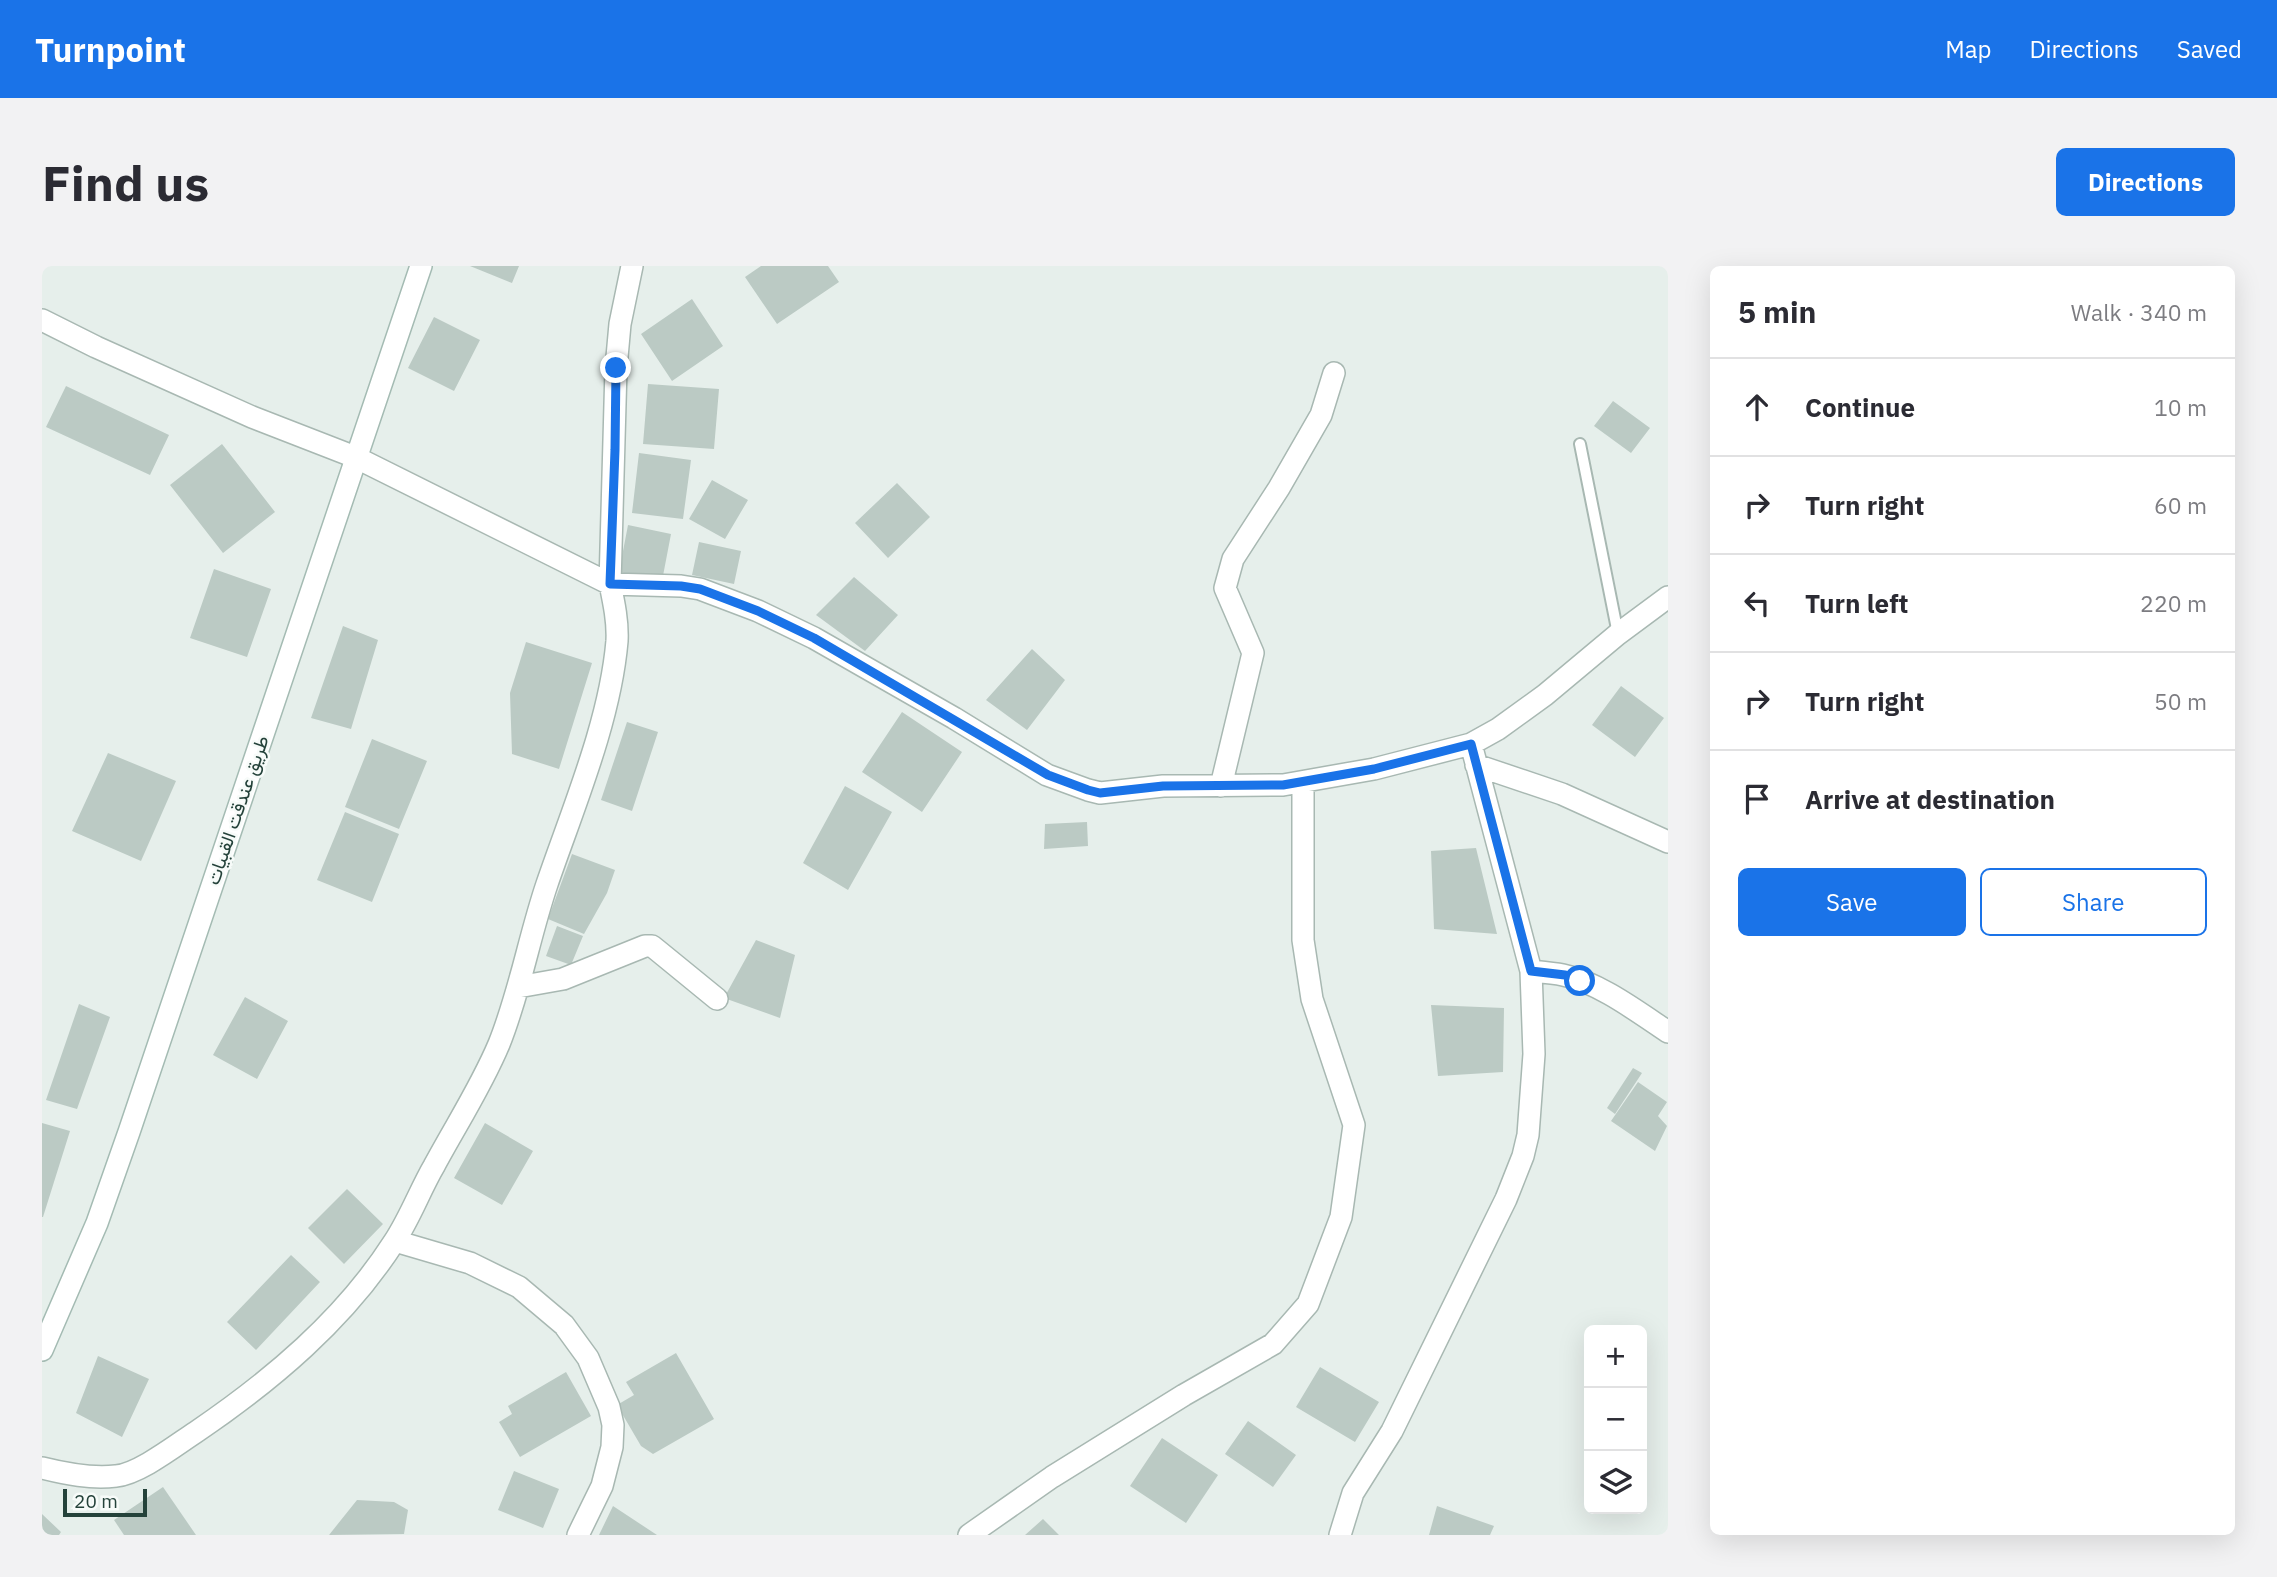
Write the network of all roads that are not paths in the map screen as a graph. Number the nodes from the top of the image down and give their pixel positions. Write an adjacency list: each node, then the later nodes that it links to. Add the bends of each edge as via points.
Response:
1 (421, 266): 6 (street, طريق عندقت القبيات)
2 (632, 266): 7 (street, via 616,368)
3 (42, 320): 6 (street, via 252,417)
4 (1334, 373): 12 (street, via 1321,415 1233,559 1225,588 1253,653)
5 (1580, 444): 9 (lane)
6 (355, 457): 7 (street); 19 (street, طريق عندقت القبيات, via 129,1132 97,1223)
7 (610, 584): 12 (street, via 700,589 758,611 814,638 1048,775 1088,790 1114,793 1163,786); 15 (street, via 617,640 611,683 592,754 539,906)
8 (1668, 597): 9 (street)
9 (1618, 634): 10 (street, via 1498,729)
10 (1474, 755): 11 (street); 13 (street); 14 (street)
11 (1303, 782): 12 (street); 22 (street, via 1303,940 1312,999 1354,1125 1341,1217 1308,1304 1273,1344 1052,1477)
12 (1221, 786)
13 (1668, 842)
14 (1531, 971): 17 (street, via 1580,981); 23 (street, via 1534,1054 1523,1156 1392,1431 1353,1493)
15 (518, 987): 16 (street, via 564,979 652,946); 18 (street, via 477,1089)
16 (717, 999)
17 (1668, 1032)
18 (395, 1241): 20 (street, via 349,1302 290,1361 152,1461 118,1476 77,1477); 21 (street, via 470,1263 519,1287 564,1325 588,1358 609,1407 612,1447 608,1471)
19 (42, 1350)
20 (42, 1468)
21 (578, 1535)
22 (969, 1535)
23 (1340, 1535)

